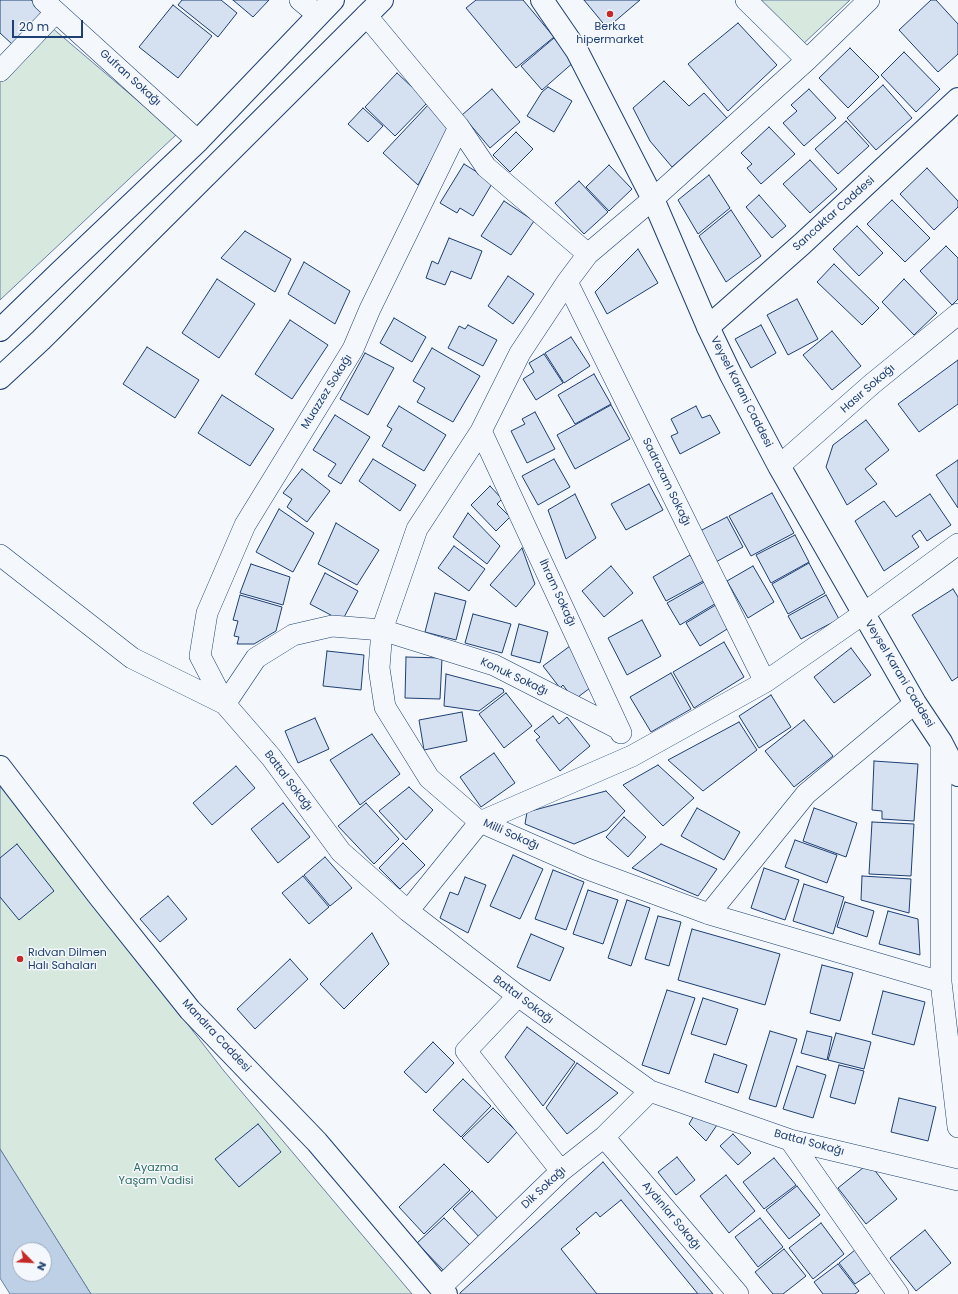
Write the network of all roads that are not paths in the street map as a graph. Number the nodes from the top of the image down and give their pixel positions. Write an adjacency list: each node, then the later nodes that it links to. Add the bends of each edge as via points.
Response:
1 (300, 0): 7 (street)
2 (382, 0): 8 (main road)
3 (542, 0): 14 (main road, Veysel Karani Caddesi, via 577,51)
4 (746, 0): 9 (street)
5 (869, 0): 9 (street, Milli Sokağı)
6 (49, 6): 10 (street); 13 (street, Gufran Sokağı)
7 (325, 7): 13 (main road)
8 (366, 15): 12 (street); 20 (main road)
9 (807, 60): 14 (street, Milli Sokağı)
10 (0, 70)
11 (958, 99): 18 (main road, Sancaktar Caddesi)
12 (459, 127): 15 (street, via 486,167); 27 (street, Muazzez Sokağı, via 353,349 244,525 207,613)
13 (198, 141): 19 (main road)
14 (653, 199): 15 (street, Milli Sokağı); 18 (main road, Veysel Karani Caddesi)
15 (588, 254): 16 (street, Milli Sokağı)
16 (567, 282): 21 (street, Milli Sokağı, via 520,353); 28 (street, Sadrazam Sokağı)
17 (958, 314): 22 (street, Hasır Sokağı, via 872,384)
18 (708, 327): 22 (main road, Veysel Karani Caddesi, via 731,376)
19 (0, 330)
20 (0, 378)
21 (481, 431): 26 (street, Milli Sokağı, via 417,529); 31 (street, İhram Sokağı)
22 (780, 466): 25 (main road, Veysel Karani Caddesi)
23 (958, 544): 25 (street)
24 (0, 555): 29 (street, via 132,658)
25 (863, 614): 28 (street); 30 (main road, Veysel Karani Caddesi)
26 (382, 630): 29 (street, Konuk Sokağı, via 332,626 293,635 256,658); 31 (street, Konuk Sokağı, via 494,666); 36 (street, Milli Sokağı, via 379,668 385,707 429,778)
27 (200, 656): 29 (street, Battal Sokağı)
28 (765, 682): 33 (street)
29 (225, 704): 37 (street, Battal Sokağı, via 271,757 341,852)
30 (915, 704): 32 (main road, Veysel Karani Caddesi); 38 (street, via 806,794)
31 (619, 729): 33 (street, İhram Sokağı)
32 (941, 742): 35 (main road, Veysel Karani Caddesi); 39 (street)
33 (632, 756): 36 (street)
34 (0, 767): 47 (main road, Mandıra Caddesi, via 190,1010 317,1142)
35 (958, 775)
36 (480, 822): 37 (street); 38 (street, Milli Sokağı, via 585,868)
37 (408, 911): 40 (street, Battal Sokağı)
38 (709, 914): 39 (street, Milli Sokağı)
39 (941, 982): 42 (street)
40 (518, 996): 41 (street, Battal Sokağı); 45 (street, via 466,1051)
41 (650, 1091): 43 (street, Dik Sokağı); 44 (street, Battal Sokağı)
42 (958, 1127)
43 (604, 1137): 45 (street, Dik Sokağı); 48 (street, Aydınlar Sokağı)
44 (790, 1140): 46 (street, Battal Sokağı); 49 (street)
45 (561, 1171): 47 (street, Dik Sokağı)
46 (958, 1180)
47 (444, 1290)
48 (738, 1294)
49 (898, 1294)

